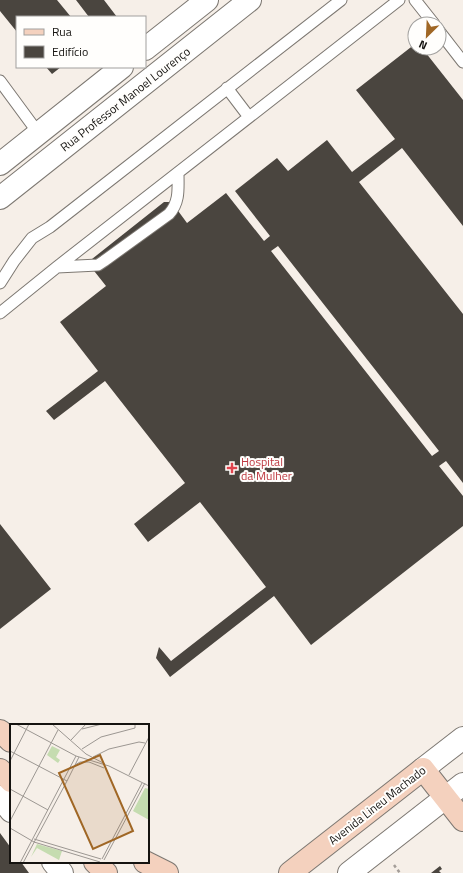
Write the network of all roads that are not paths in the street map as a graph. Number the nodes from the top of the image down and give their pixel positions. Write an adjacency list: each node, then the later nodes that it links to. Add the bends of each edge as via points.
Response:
1 (207, 0): 8 (street)
2 (250, 0): 17 (street, Rua Professor Manoel Lourenço)
3 (341, 0): 12 (lane)
4 (399, 0): 13 (lane)
5 (415, 0): 6 (lane)
6 (428, 16)
7 (447, 41): 9 (lane)
8 (146, 48)
9 (463, 62)
10 (121, 68): 14 (street)
11 (0, 81): 14 (lane)
12 (227, 88): 13 (lane); 19 (lane, via 50,227 32,238)
13 (249, 117): 16 (lane)
14 (39, 134): 15 (street)
15 (0, 164)
16 (178, 173): 18 (lane); 18 (lane, via 178,198 169,214 98,265)
17 (0, 198)
18 (57, 267): 20 (lane)
19 (0, 282)
20 (0, 313)
21 (0, 731): 23 (main road)
22 (463, 738): 24 (street, Avenida Lineu Machado)
23 (10, 740)
24 (423, 769): 29 (main road); 38 (main road, Avenida Lineu Machado)
25 (0, 770): 26 (main road)
26 (10, 780)
27 (463, 784): 29 (street)
28 (0, 797): 30 (street)
29 (445, 798): 31 (main road); 39 (street)
30 (10, 810)
31 (463, 820)
32 (54, 863): 35 (street)
33 (96, 863): 36 (main road)
34 (147, 863): 37 (main road)
35 (62, 873)
36 (106, 873)
37 (167, 873)
38 (290, 873)
39 (349, 873)

